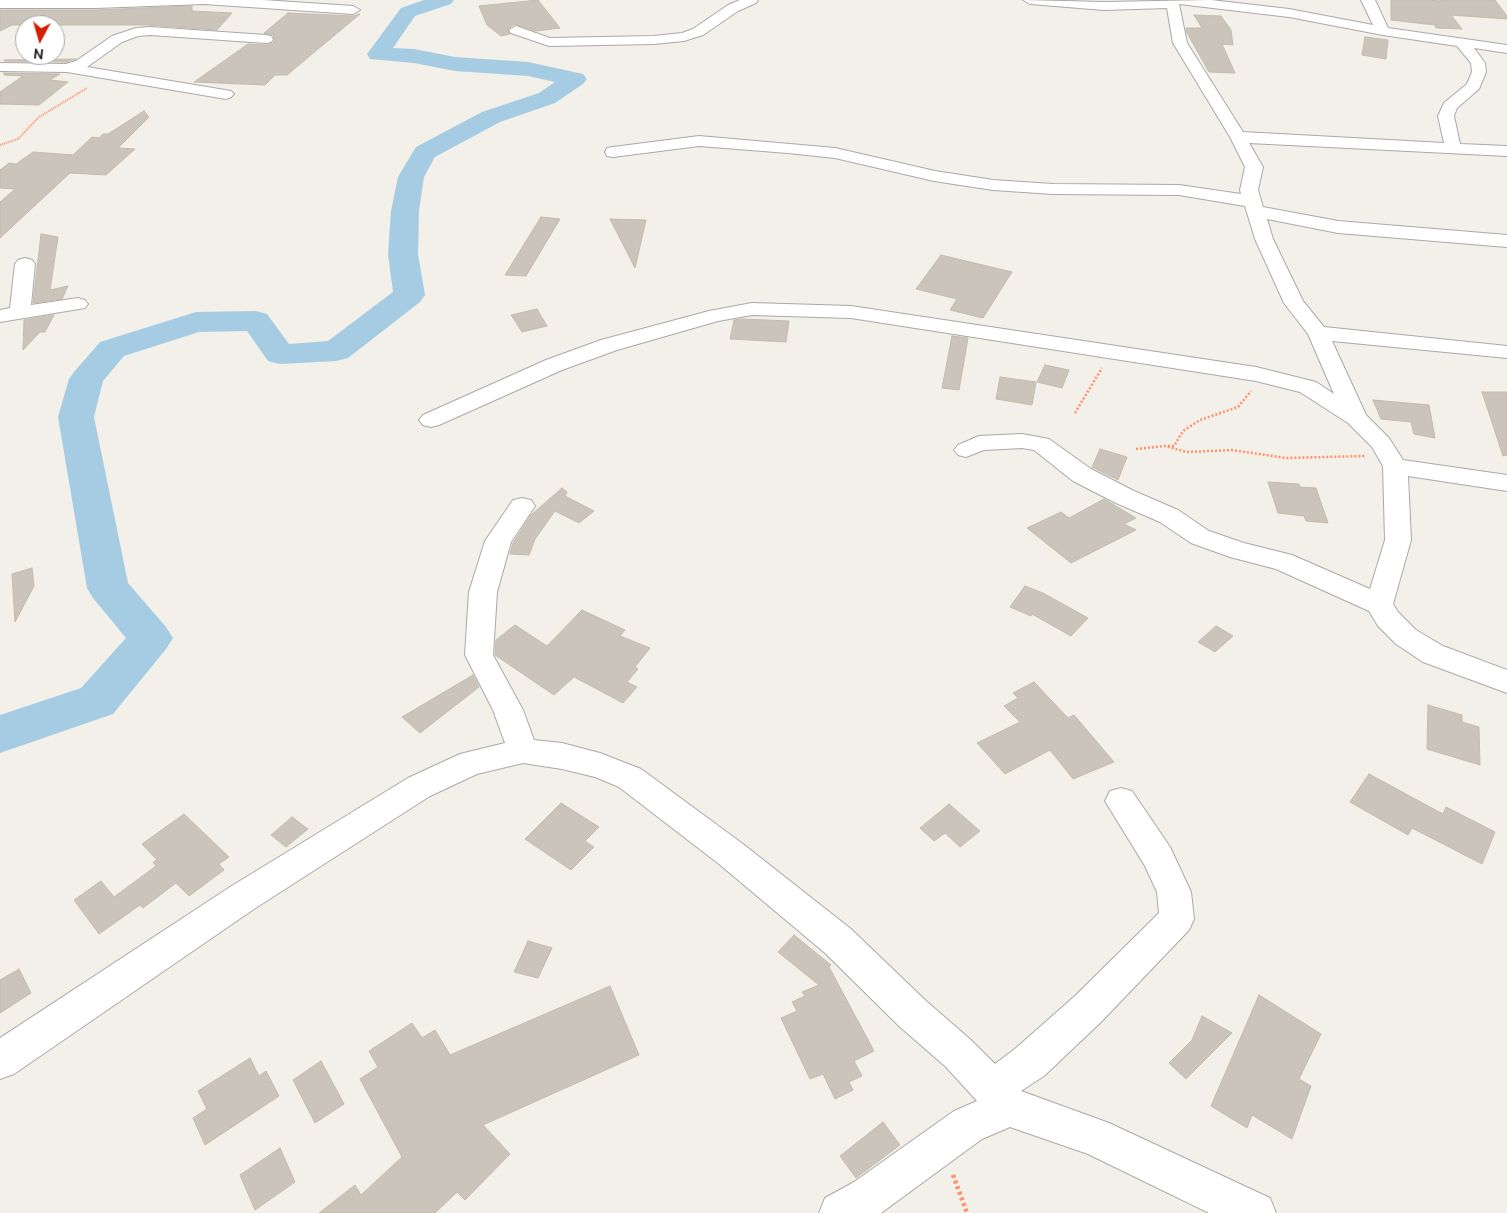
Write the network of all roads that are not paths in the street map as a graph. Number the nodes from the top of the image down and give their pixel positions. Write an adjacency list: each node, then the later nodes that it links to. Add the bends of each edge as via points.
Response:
1 (751, 0): 7 (street, via 684,37 549,42)
2 (1030, 0): 4 (street, via 1104,6)
3 (1368, 0): 8 (street)
4 (1174, 1): 8 (street, via 1289,13); 15 (street, via 1180,43)
5 (0, 4): 6 (street, via 204,0)
6 (353, 10)
7 (516, 30)
8 (1383, 31): 10 (street)
9 (266, 38): 13 (street, via 136,32 116,39 81,64)
10 (1462, 43): 11 (street); 16 (street, via 1478,63 1479,72 1474,86 1450,106 1446,116)
11 (1507, 49)
12 (0, 67): 13 (street)
13 (67, 68): 14 (street)
14 (226, 94)
15 (1238, 137): 16 (street); 19 (street, via 1254,167 1249,190)
16 (1453, 148): 17 (street)
17 (1507, 151)
18 (613, 152): 19 (street, via 699,141 788,148 835,153 934,176 993,185 1062,190 1179,190 1232,197)
19 (1254, 207): 20 (street, via 1338,227); 24 (street, via 1264,239 1294,303)
20 (1507, 241)
21 (25, 264): 23 (street, via 24,286)
22 (78, 304): 23 (street)
23 (10, 314)
24 (1318, 334): 25 (street); 26 (street)
25 (1507, 352)
26 (1356, 418): 27 (street, via 1308,387 1256,374 852,312 752,309 716,315 609,345 554,365); 29 (street, via 1381,443)
27 (430, 420)
28 (966, 450): 32 (street, via 980,443 1022,441 1041,444 1082,475 1169,516 1200,537 1283,561)
29 (1392, 462): 30 (street); 32 (street, via 1398,540)
30 (1507, 483)
31 (522, 506): 34 (street, via 498,541 483,592 479,655 508,710)
32 (1379, 604): 33 (street, via 1406,638 1433,654)
33 (1507, 682)
34 (522, 751): 36 (street, via 471,763 419,787 242,898); 37 (street, via 562,756 630,778 838,941 959,1054)
35 (1121, 801): 37 (street, via 1158,857 1174,892 1177,919 1088,1010 1030,1062)
36 (0, 1060)
37 (1000, 1098): 38 (street, via 869,1197); 39 (street, via 1095,1137)
38 (840, 1213)
39 (1255, 1213)

